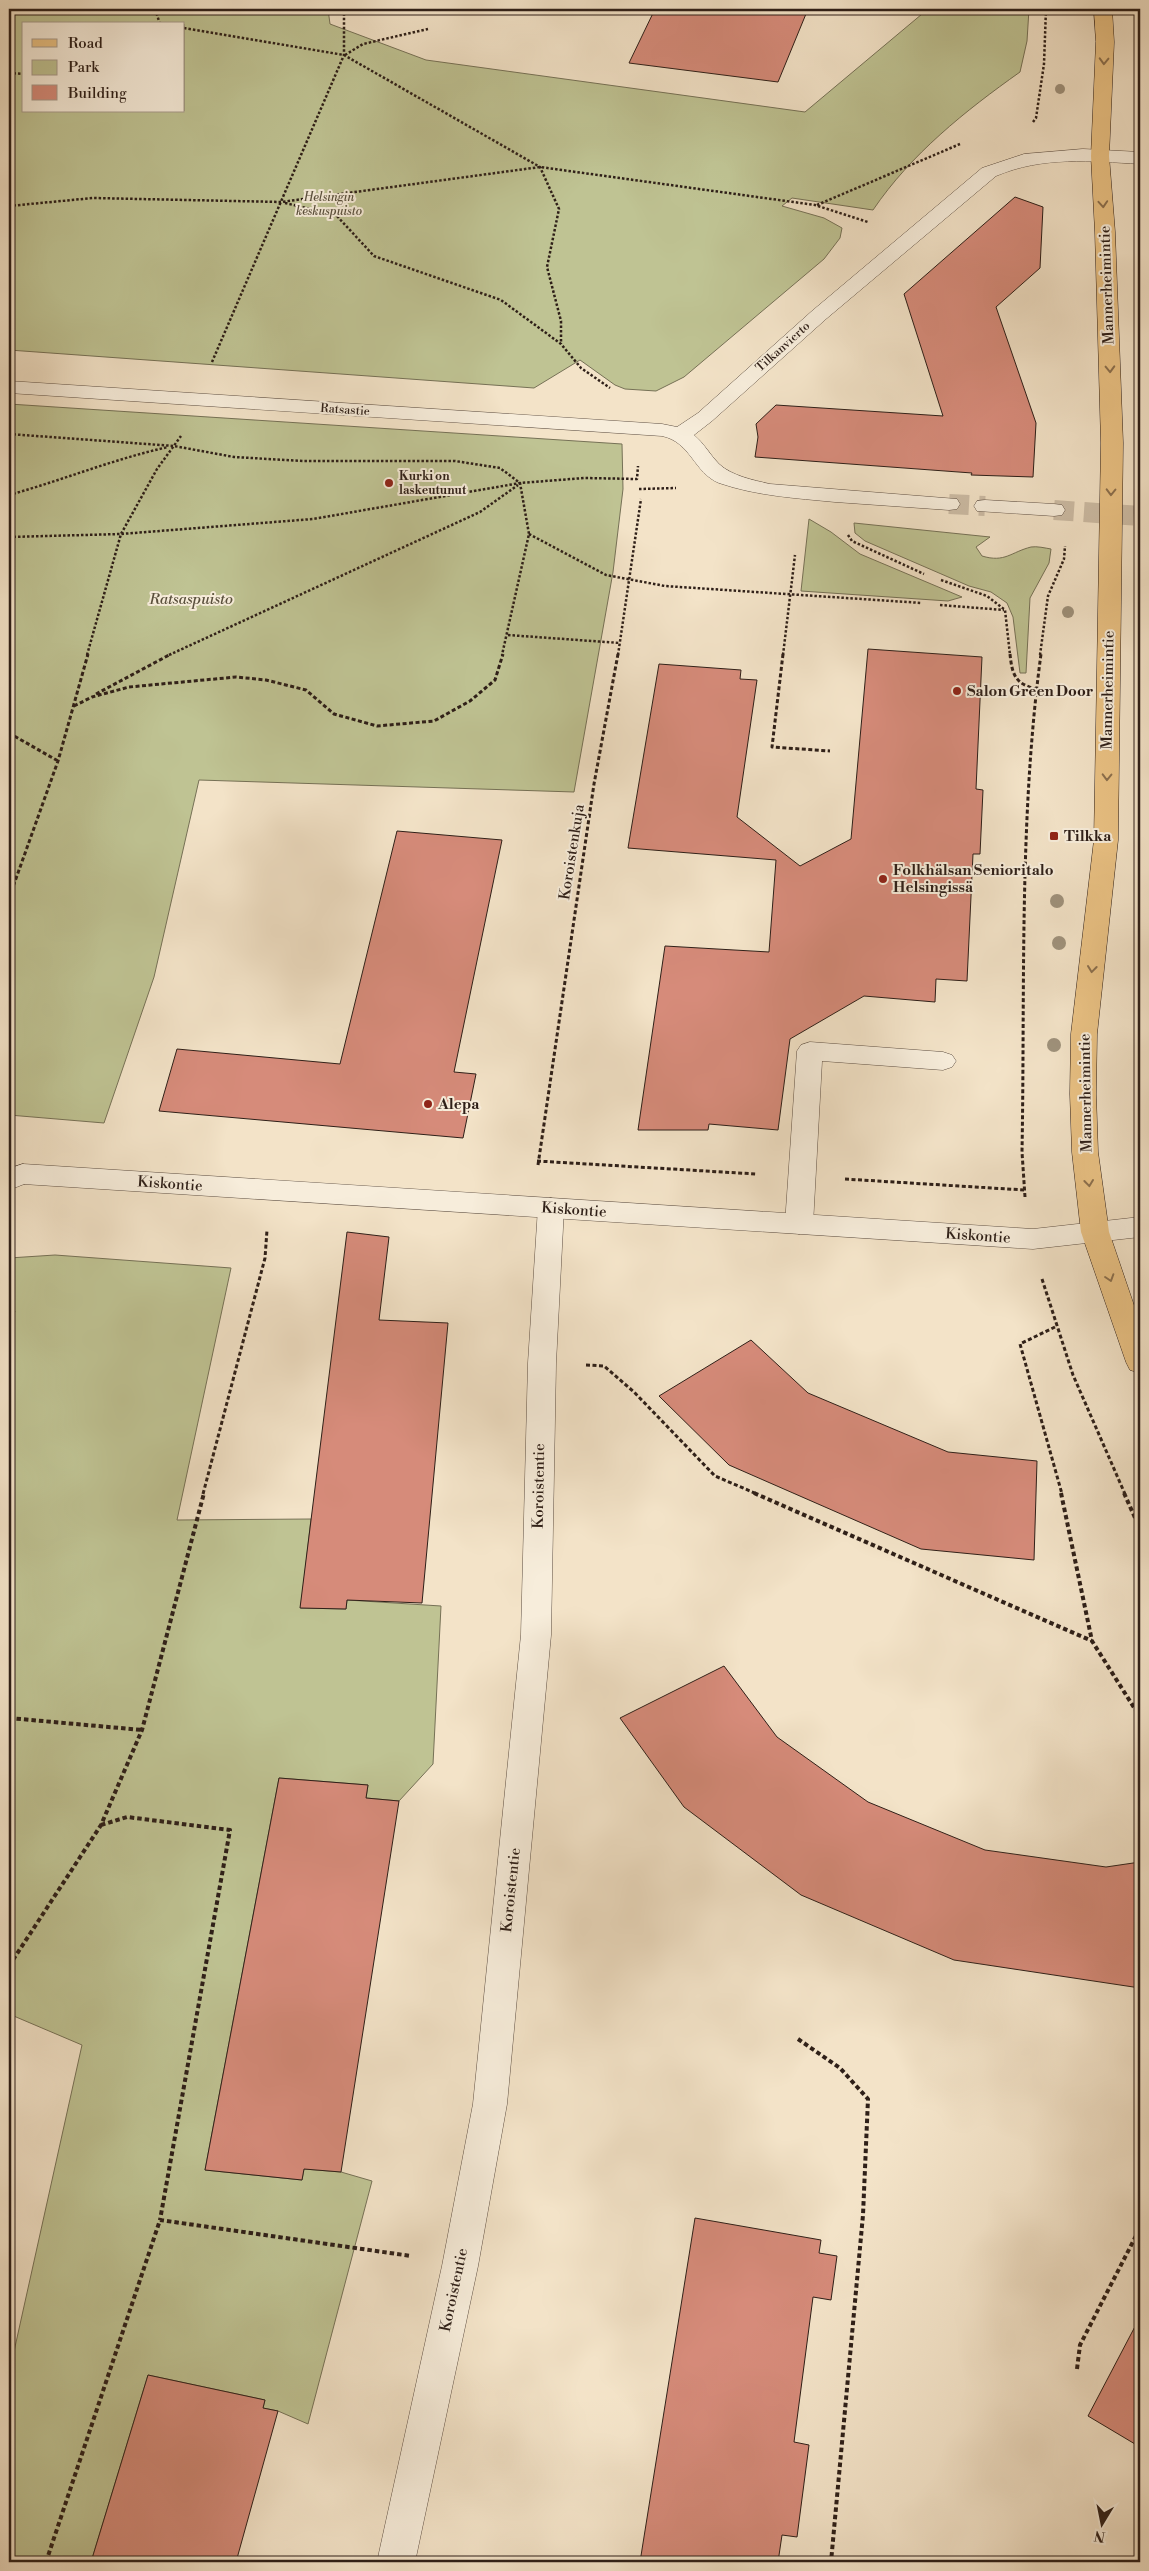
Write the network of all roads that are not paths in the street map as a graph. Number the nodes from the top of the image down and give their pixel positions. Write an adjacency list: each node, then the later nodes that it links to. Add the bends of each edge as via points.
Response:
1 (1103, 9): 2 (main road, Mannerheimintie, one-way to 2, via 1105,42)
2 (1100, 156): 3 (street, Tilkanvierto); 5 (street, Tilkanvierto, via 1045,157 1014,162 990,172 819,315 705,417); 14 (main road, Mannerheimintie, one-way to 14, via 1112,443 1106,840 1084,1034 1083,1077 1085,1152)
3 (1140, 158)
4 (9, 387): 5 (street, Ratsastie, via 642,428)
5 (681, 434): 6 (street, via 712,469 744,484 770,490)
6 (949, 504)
7 (985, 506): 8 (street)
8 (1054, 510)
9 (943, 1061): 12 (street, via 810,1051)
10 (14, 1175): 11 (street, Kiskontie)
11 (551, 1208): 12 (street, Kiskontie); 16 (street, Koroistentie, via 542,1363 536,1635 490,2104 460,2266)
12 (799, 1224): 14 (street, Kiskontie, via 1033,1239)
13 (1140, 1227): 14 (street, Kiskontie)
14 (1095, 1232): 15 (main road, Mannerheimintie, one-way to 15)
15 (1140, 1362)
16 (396, 2562)

